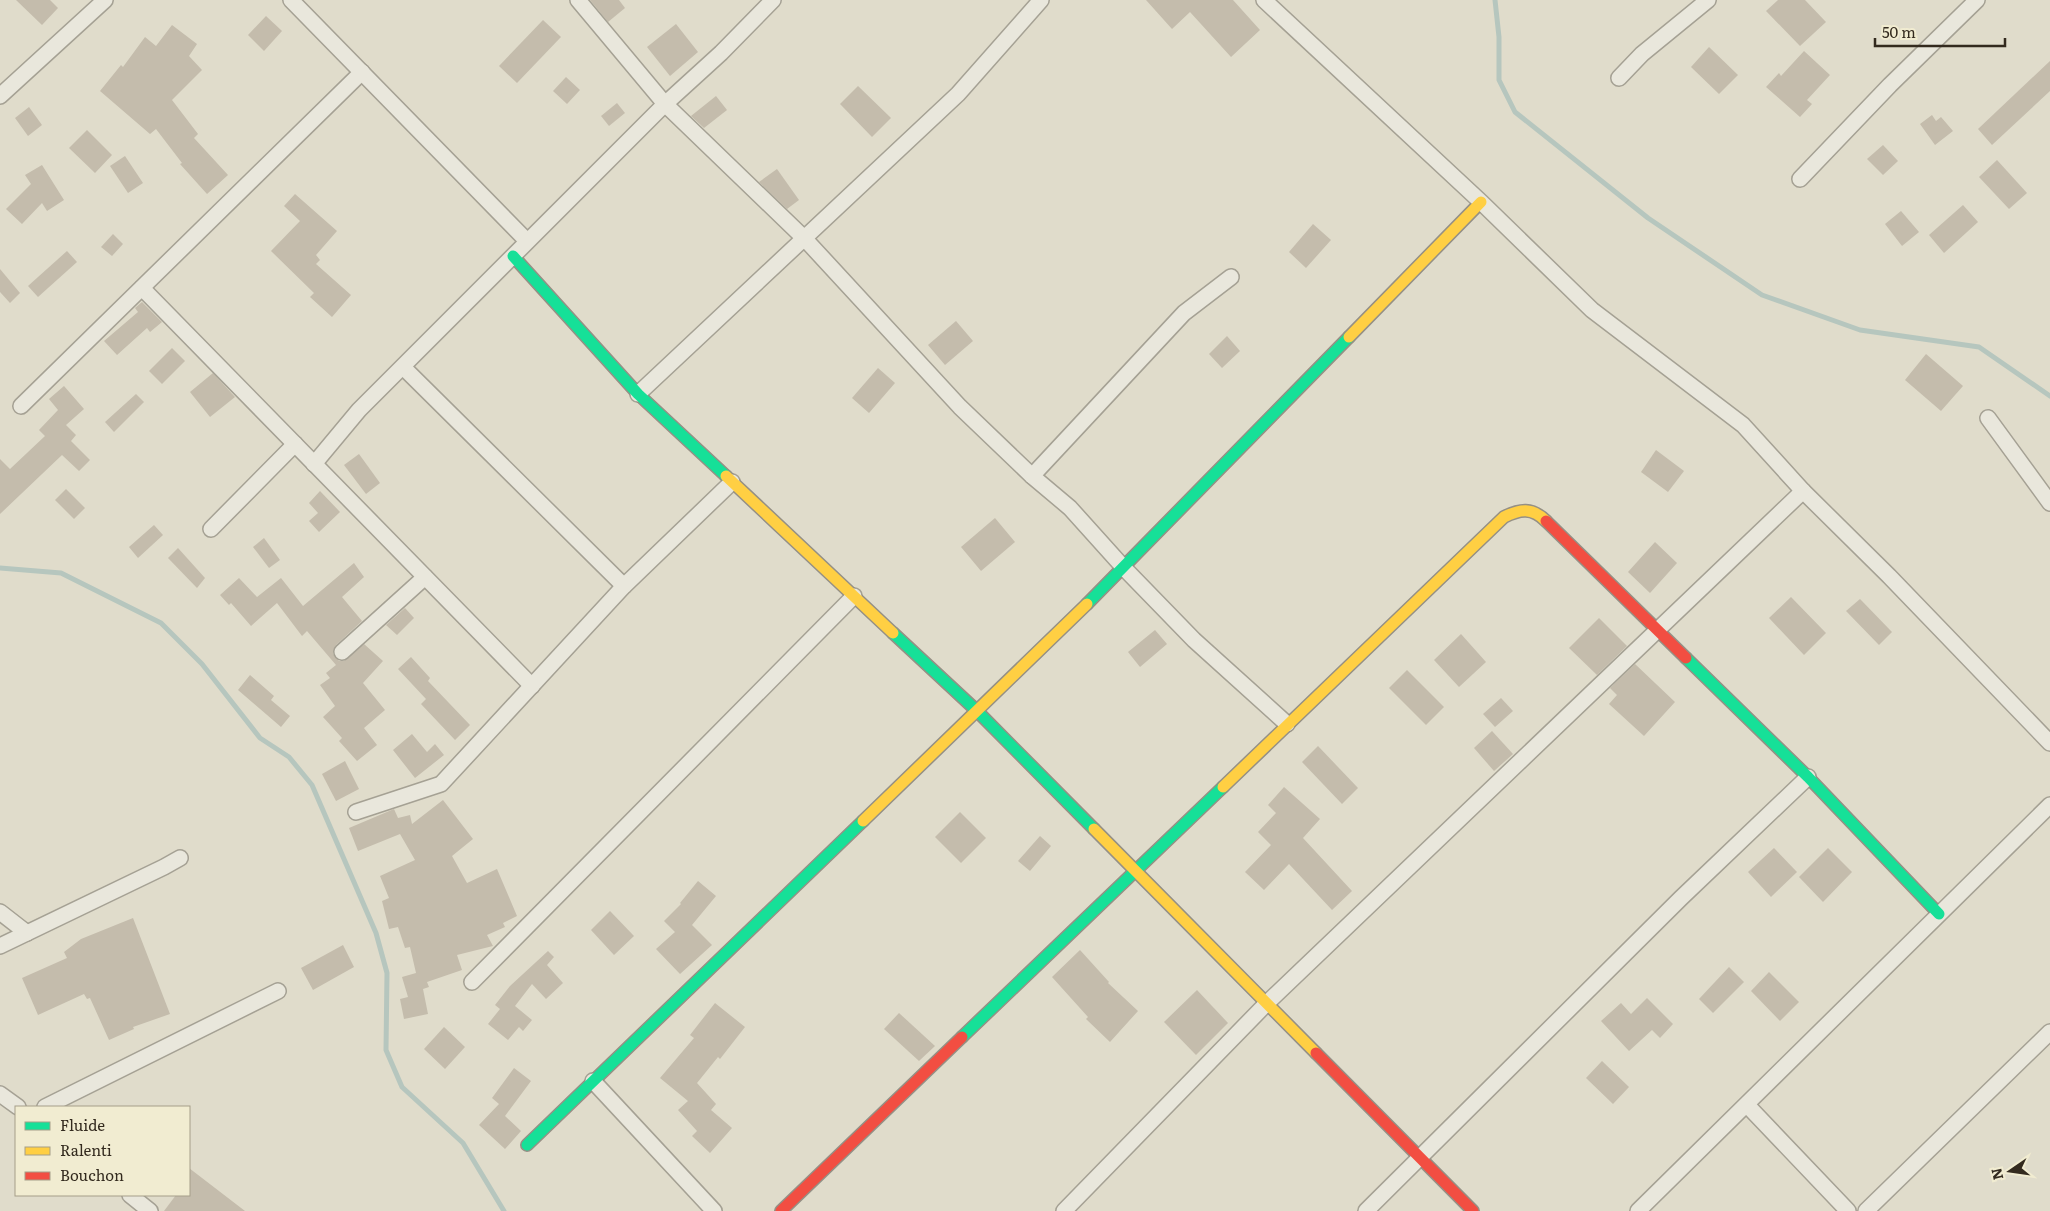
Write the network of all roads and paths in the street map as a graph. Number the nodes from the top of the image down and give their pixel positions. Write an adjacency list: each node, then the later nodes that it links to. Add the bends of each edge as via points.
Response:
1 (105, 0): 11 (street)
2 (291, 0): 9 (street)
3 (578, 0): 12 (street)
4 (773, 0): 12 (street)
5 (1041, 0): 15 (street, via 958,94)
6 (1264, 0): 14 (street)
7 (1708, 0): 10 (street, via 1642,54)
8 (1977, 0): 13 (street)
9 (362, 72): 16 (street); 19 (street)
10 (1619, 78)
11 (0, 96)
12 (665, 104): 15 (street); 16 (street)
13 (1800, 179)
14 (1481, 202): 28 (street, via 1592,310 1743,425); 31 (street)
15 (805, 239): 21 (street); 26 (street, via 960,407)
16 (527, 241): 17 (street)
17 (513, 256): 20 (street); 21 (street)
18 (1231, 277): 26 (street, via 1184,313)
19 (142, 288): 22 (street); 24 (street)
20 (403, 367): 25 (street, via 359,410); 33 (street)
21 (638, 394): 27 (street)
22 (21, 406)
23 (1988, 418): 29 (street)
24 (295, 444): 25 (street); 30 (street)
25 (314, 464): 32 (street)
26 (1032, 476): 31 (street, via 1070,508)
27 (732, 482): 33 (street); 34 (street)
28 (1803, 491): 35 (street); 40 (street)
29 (2050, 503)
30 (211, 529)
31 (1124, 568): 38 (street); 39 (street, via 1194,640)
32 (425, 576): 36 (street); 37 (street)
33 (624, 586): 37 (street)
34 (854, 596): 38 (street); 50 (street)
35 (1659, 629): 39 (street, via 1539,514 1527,509 1517,511 1504,517); 41 (street); 52 (street)
36 (342, 652)
37 (532, 686): 43 (street, via 441,784)
38 (977, 711): 45 (street); 54 (street)
39 (1287, 724): 45 (street)
40 (2050, 743)
41 (1808, 777): 47 (street); 60 (street)
42 (2050, 805): 47 (street)
43 (356, 812)
44 (180, 858): 48 (street)
45 (1135, 870): 52 (street); 65 (street)
46 (0, 912): 48 (street)
47 (1939, 914): 56 (street)
48 (27, 933): 49 (street)
49 (0, 946)
50 (472, 982)
51 (278, 991): 58 (street)
52 (1267, 1003): 60 (street); 66 (street)
53 (2050, 1032): 70 (street)
54 (592, 1081): 59 (street); 64 (street)
55 (0, 1094): 57 (street)
56 (1747, 1104): 62 (street); 69 (street)
57 (17, 1106)
58 (46, 1106)
59 (527, 1145)
60 (1419, 1157): 67 (street); 68 (street)
61 (131, 1196): 63 (street)
62 (1843, 1209)
63 (150, 1211)
64 (714, 1211)
65 (781, 1211)
66 (1064, 1211)
67 (1366, 1211)
68 (1473, 1211)
69 (1638, 1211)
70 (1866, 1211)

